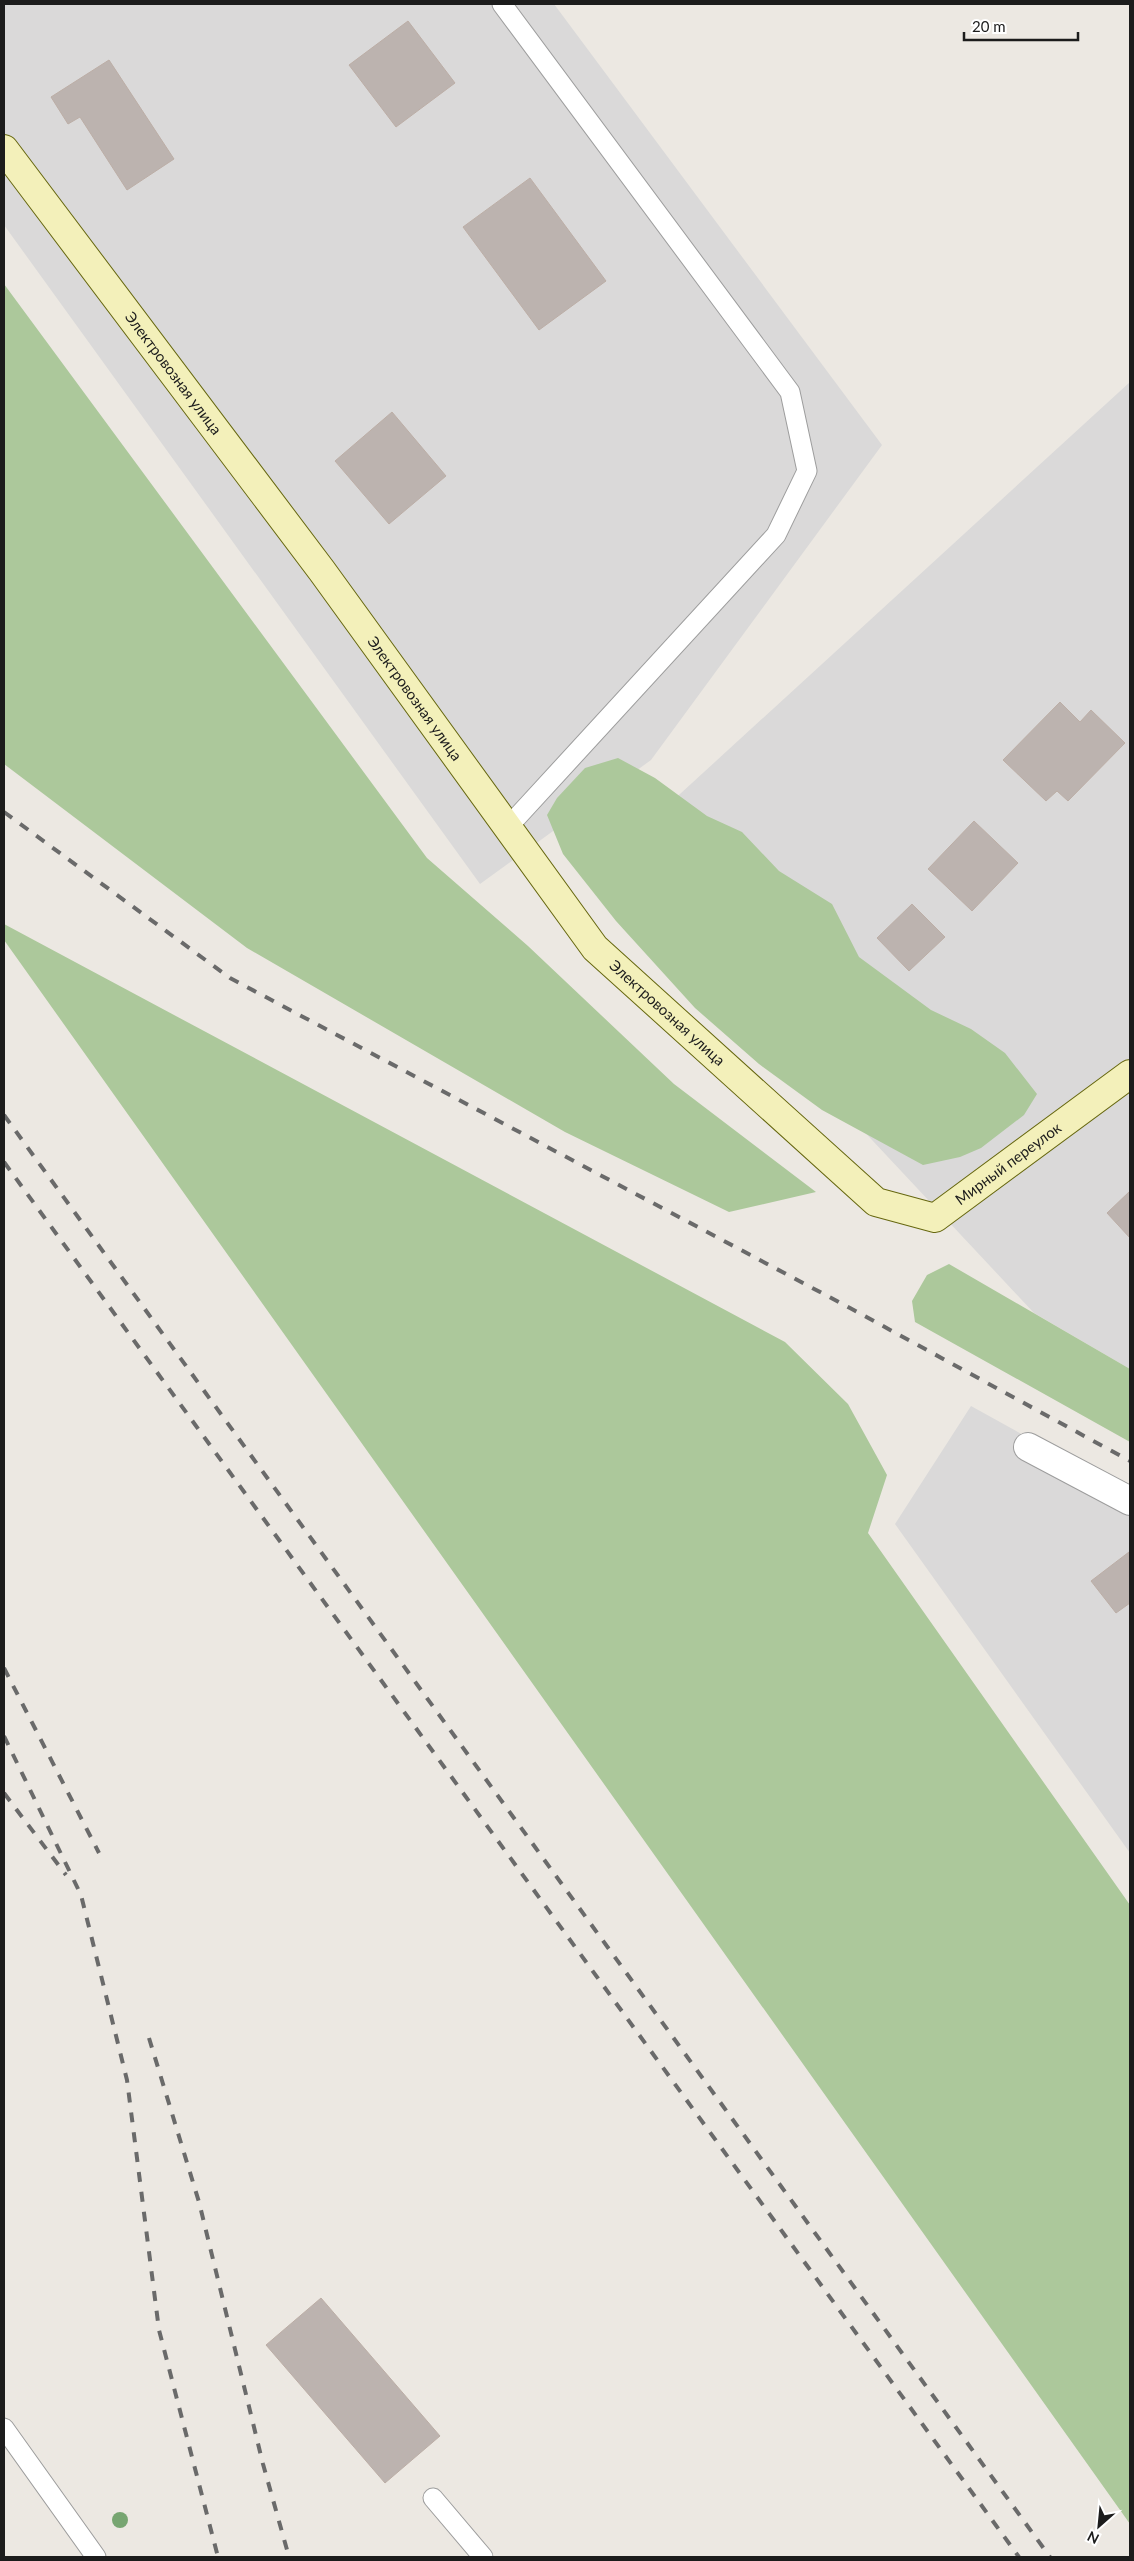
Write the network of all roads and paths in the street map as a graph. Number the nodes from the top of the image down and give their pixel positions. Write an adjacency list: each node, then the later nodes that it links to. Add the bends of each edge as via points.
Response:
1 (502, 4): 3 (lane, via 790,392 806,471 776,535)
2 (4, 149): 3 (street, Электровозная улица, via 322,571)
3 (508, 828): 5 (street, Электровозная улица, via 595,948)
4 (1130, 1074): 5 (street, Мирный переулок, via 935,1218)
5 (876, 1202)
6 (1028, 1447): 7 (street)
7 (1130, 1501)
8 (4, 2428): 10 (lane)
9 (433, 2498): 11 (lane)
10 (96, 2557)
11 (483, 2557)

